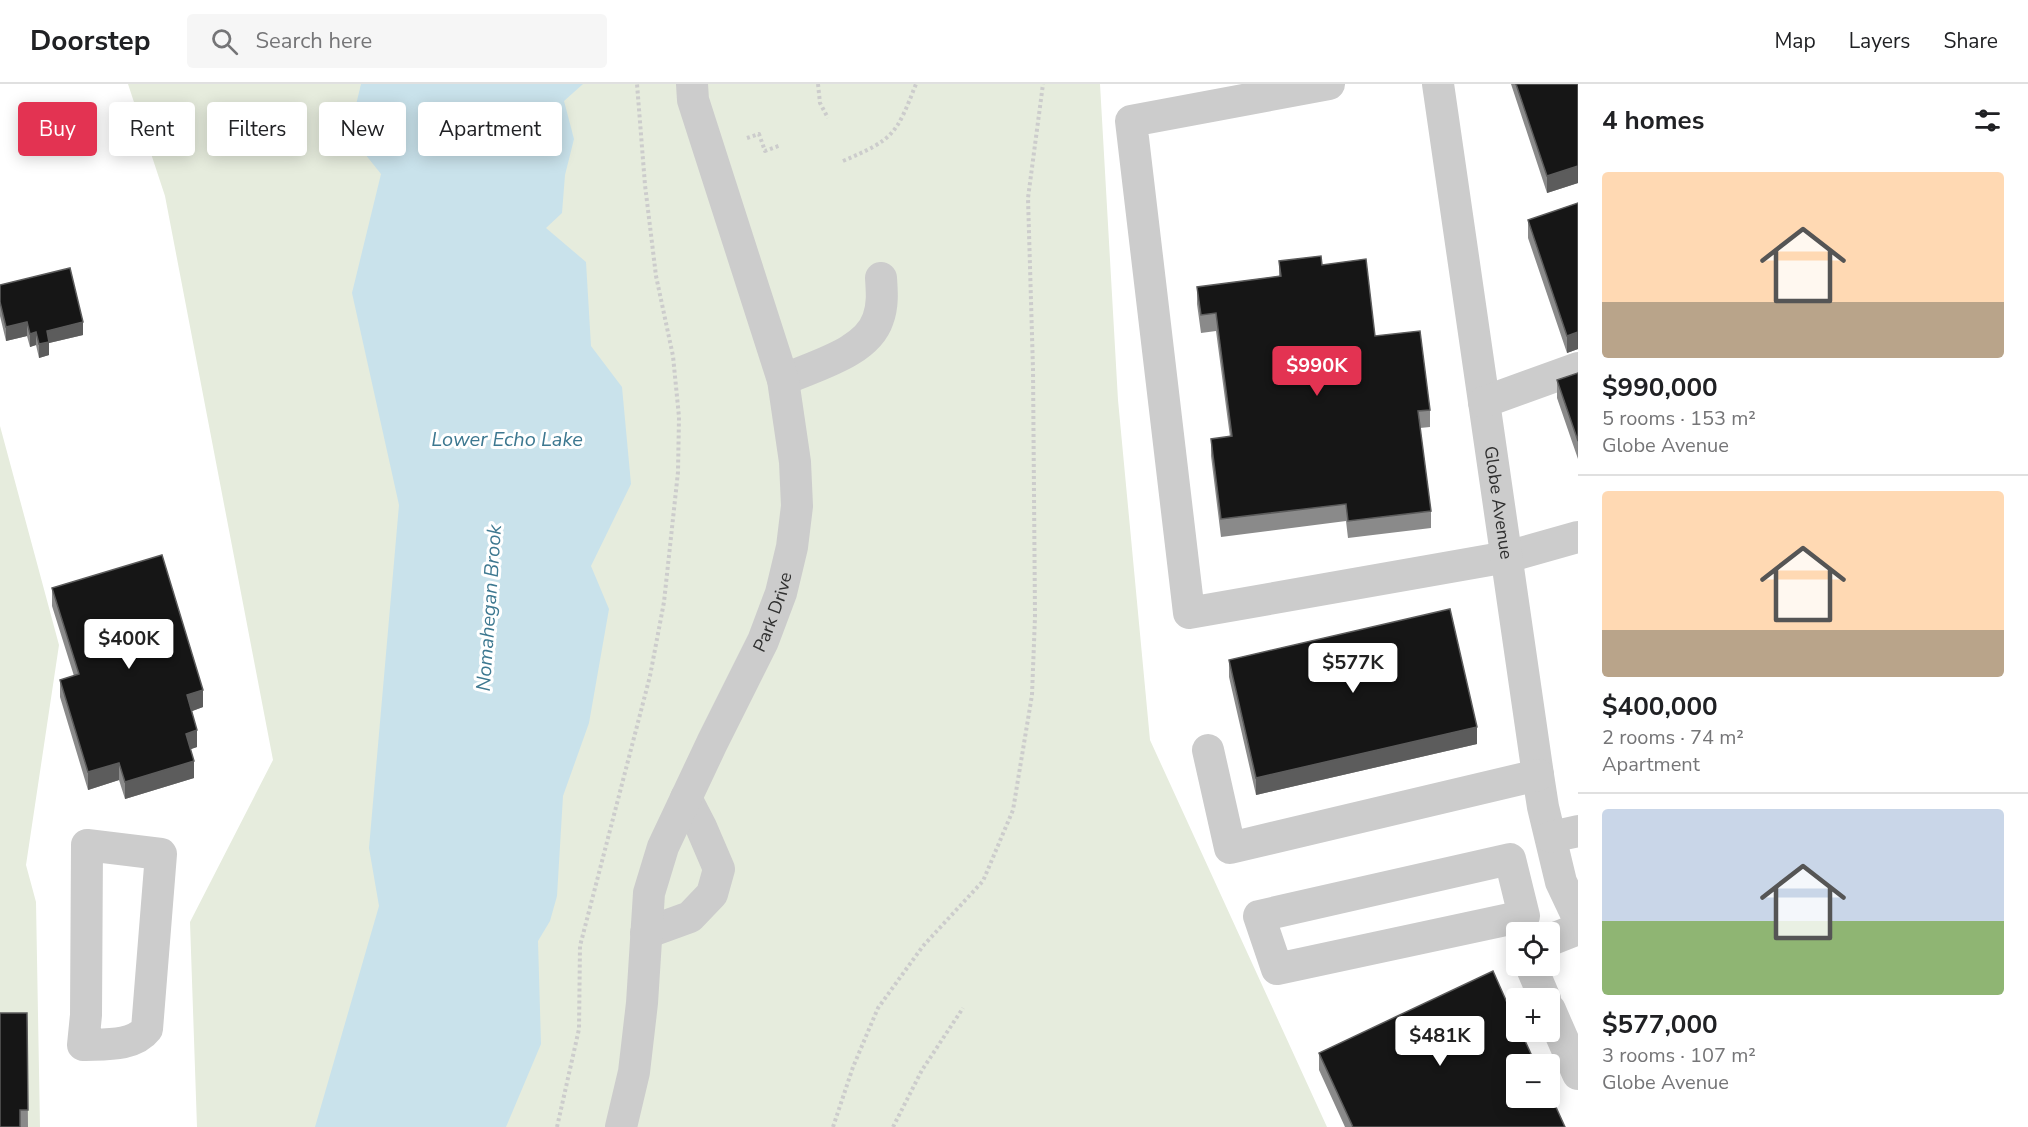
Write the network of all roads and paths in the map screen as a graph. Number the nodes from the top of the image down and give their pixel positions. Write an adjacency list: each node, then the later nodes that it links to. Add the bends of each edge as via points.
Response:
1 (637, 84): 31 (path, via 656,276 673,356 679,417 678,472 664,602 650,676 580,946 579,1029)
2 (692, 84): 14 (street, Park Drive, via 693,100)
3 (818, 84): 8 (path, via 820,103)
4 (916, 84): 11 (path, via 901,122 889,137)
5 (1043, 84): 33 (path, via 1028,198 1035,617 1032,695 1013,810 983,881 923,946 878,1008)
6 (1329, 84): 17 (street, via 1131,121 1189,613)
7 (1438, 84): 15 (street, Globe Avenue)
8 (828, 118)
9 (747, 138): 10 (path, via 759,134 765,151)
10 (781, 145)
11 (843, 161)
12 (881, 278): 14 (street, via 878,320 869,336 854,349)
13 (1578, 368): 15 (street)
14 (783, 380): 20 (street, Park Drive, via 795,462 797,506 792,547 764,641)
15 (1484, 402): 17 (street, Globe Avenue)
16 (1578, 537): 17 (street)
17 (1507, 557): 19 (street, Globe Avenue)
18 (1208, 750): 19 (street, via 1230,848)
19 (1538, 775): 21 (street, Globe Avenue)
20 (686, 798): 25 (street, Park Drive, via 663,847 649,893); 25 (street, via 719,869 712,894 690,917)
21 (1564, 834): 22 (street, Globe Avenue, via 1561,882)
22 (1578, 918)
23 (1525, 925): 23 (street, via 1510,859 1259,916 1277,969)
24 (1578, 929): 26 (street)
25 (646, 933): 32 (street, Park Drive, via 634,1072)
26 (1560, 936)
27 (963, 1008): 34 (path, via 922,1070)
28 (1560, 1033): 30 (street)
29 (83, 1045): 29 (street, via 130,1041 141,1037 147,1029 160,854 87,845)
30 (1578, 1074)
31 (557, 1127)
32 (621, 1127)
33 (833, 1127)
34 (893, 1127)

